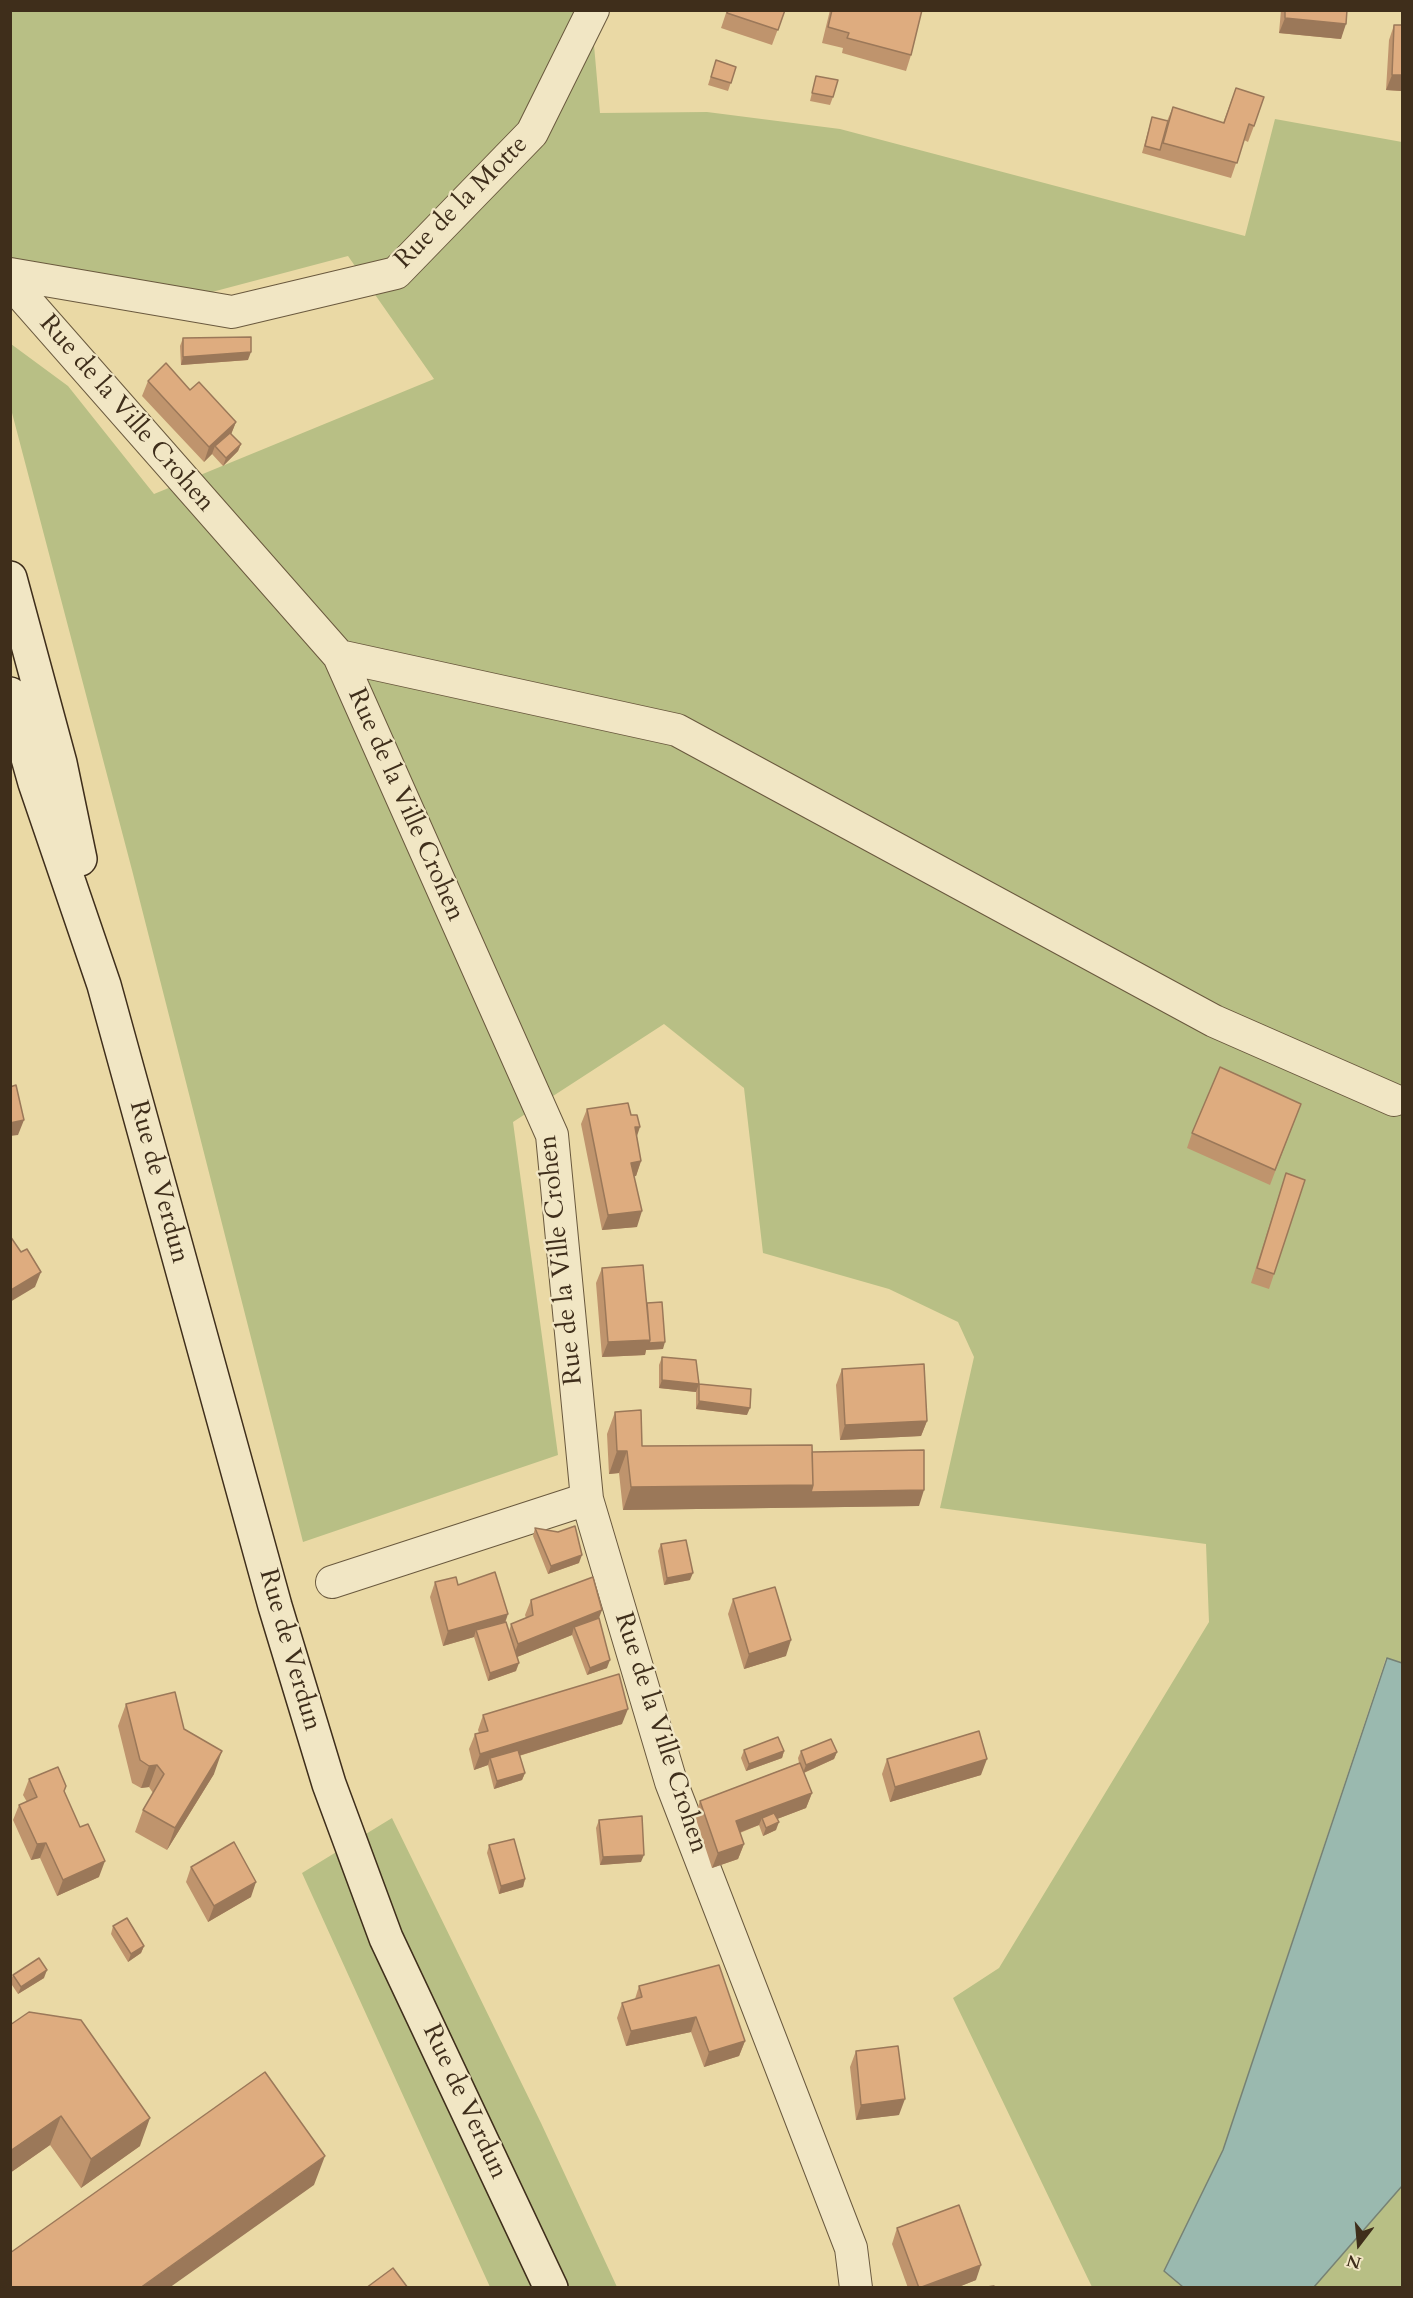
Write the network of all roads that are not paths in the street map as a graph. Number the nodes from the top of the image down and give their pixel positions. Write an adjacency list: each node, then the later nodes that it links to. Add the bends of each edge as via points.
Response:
1 (593, 10): 2 (street, Rue de la Motte, via 532,133 396,273 232,312)
2 (10, 274)
3 (10, 282): 5 (street, Rue de la Ville Crohen)
4 (10, 578): 7 (main road, Rue de Verdun, via 60,763)
5 (339, 656): 8 (street, via 676,730 1214,1021); 9 (street, Rue de la Ville Crohen, via 552,1135)
6 (10, 694): 7 (main road, Rue de Verdun, via 35,783)
7 (104, 985): 11 (main road, Rue de Verdun, via 275,1606 329,1784 386,1938)
8 (1394, 1100)
9 (587, 1498): 10 (street); 12 (street, Rue de la Ville Crohen, via 671,1782 851,2248)
10 (332, 1582)
11 (551, 2288)
12 (856, 2288)

